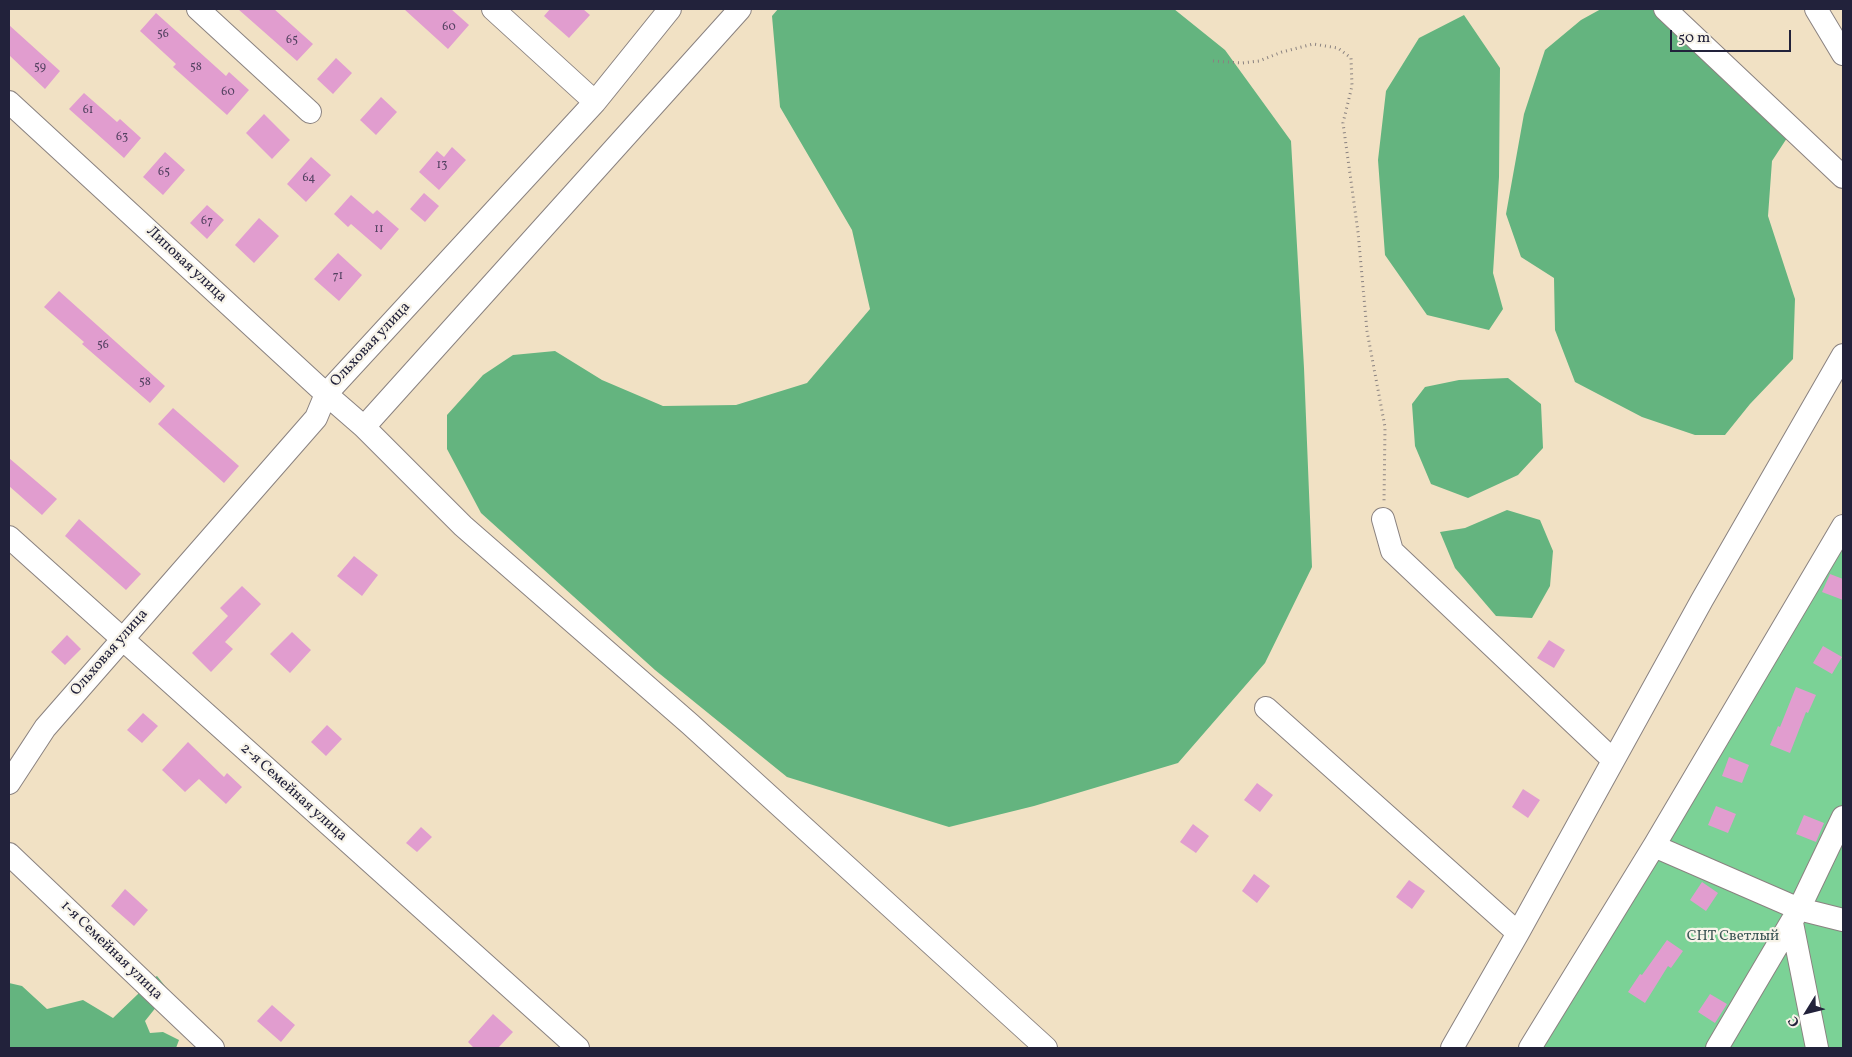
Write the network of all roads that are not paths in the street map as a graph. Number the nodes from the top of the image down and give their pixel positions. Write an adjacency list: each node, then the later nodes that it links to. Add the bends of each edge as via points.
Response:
1 (198, 9): 10 (street)
2 (493, 9): 9 (street)
3 (670, 9): 9 (street, Ольховая улица)
4 (740, 9): 14 (street)
5 (1665, 9): 11 (street)
6 (1816, 9): 7 (street)
7 (1843, 54)
8 (9, 102): 13 (street, Липовая улица)
9 (595, 102): 13 (street, Ольховая улица)
10 (310, 112)
11 (1843, 177)
12 (1843, 355): 20 (street)
13 (326, 394): 14 (street, Липовая улица); 18 (street, Ольховая улица, via 316,418)
14 (364, 427): 30 (street, Липовая улица, via 463,526 690,724)
15 (1383, 519): 20 (street, via 1392,551)
16 (1843, 526): 23 (street)
17 (9, 537): 18 (street, 2-я Семейная улица)
18 (122, 640): 21 (street, Ольховая улица, via 45,728); 29 (street, 2-я Семейная улица)
19 (1266, 708): 27 (street)
20 (1614, 760): 27 (street)
21 (9, 783)
22 (1843, 816): 25 (street)
23 (1654, 846): 25 (street); 32 (street)
24 (9, 854): 28 (street, 1-я Семейная улица)
25 (1796, 916): 26 (street); 33 (street); 34 (street)
26 (1843, 920)
27 (1518, 933): 31 (street)
28 (213, 1048)
29 (578, 1048)
30 (1046, 1048)
31 (1452, 1048)
32 (1530, 1048)
33 (1717, 1048)
34 (1817, 1048)

